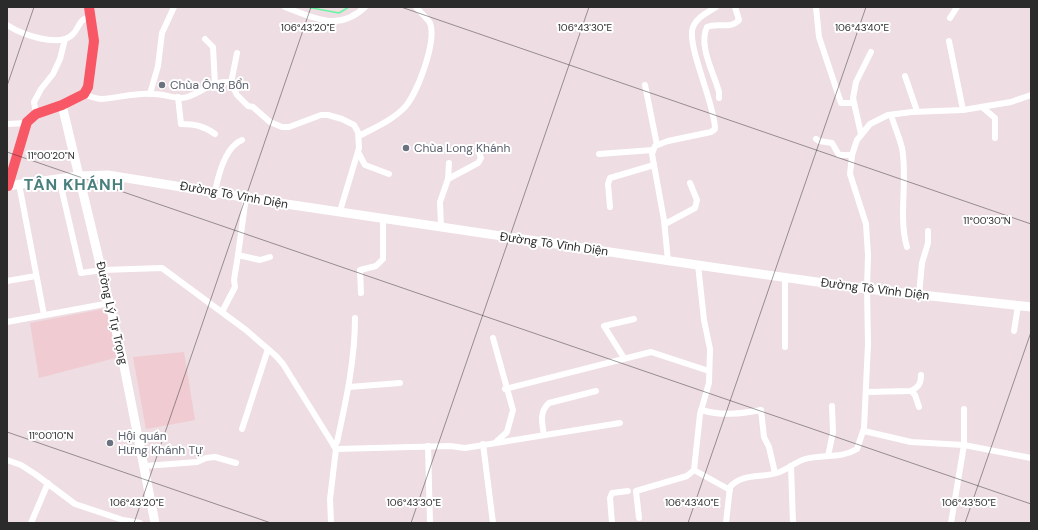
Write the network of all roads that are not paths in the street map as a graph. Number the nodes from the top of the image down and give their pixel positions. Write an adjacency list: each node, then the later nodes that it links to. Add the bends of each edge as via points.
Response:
1 (174, 7): 22 (street, via 162,33 158,66)
2 (285, 7): 3 (street, via 330,21 345,20)
3 (365, 7)
4 (416, 7): 37 (street, via 430,25 431,46 426,65 405,108)
5 (716, 7): 41 (street, via 698,19 691,35 711,102 715,129 668,141)
6 (735, 7): 25 (street, via 739,20 735,24 706,26 703,35 707,56 720,92)
7 (816, 7): 26 (street, via 819,36 841,103)
8 (957, 7): 10 (street)
9 (90, 12): 13 (street, via 79,22 72,35); 21 (main road, via 94,41 93,60 88,87)
10 (950, 18)
11 (7, 25): 13 (street, via 18,32 38,38)
12 (205, 39): 19 (street, via 212,47)
13 (64, 40): 31 (street, via 60,59 53,74 34,102)
14 (949, 41): 29 (street)
15 (871, 52): 26 (street, via 856,82)
16 (237, 53): 18 (street)
17 (905, 76): 30 (street)
18 (231, 83): 19 (street); 37 (street, via 237,95 248,106 253,107 270,122 282,127 328,115 354,126)
19 (215, 84): 24 (street, via 197,94)
20 (645, 85): 41 (street)
21 (84, 94): 22 (street, via 100,99); 27 (main road)
22 (150, 94): 24 (street)
23 (1031, 95): 28 (street, via 1011,102)
24 (178, 97): 35 (street, via 181,124 195,124 208,128)
25 (719, 98)
26 (854, 103): 36 (street)
27 (62, 105): 31 (main road); 49 (main road, Đường Lý Tự Trọng)
28 (982, 107): 29 (street); 38 (street, via 995,118)
29 (963, 110): 30 (street)
30 (917, 112): 32 (street)
31 (36, 114): 34 (main road)
32 (891, 115): 36 (street, via 870,124); 63 (street, via 902,148 903,235)
33 (7, 124): 34 (street)
34 (27, 124): 54 (main road)
35 (215, 134)
36 (861, 134): 45 (street)
37 (359, 136): 43 (street)
38 (995, 138)
39 (816, 139): 45 (street, via 832,143 839,155)
40 (242, 140): 55 (street, via 226,158 218,176)
41 (655, 148): 44 (street); 47 (street)
42 (478, 150): 51 (street, via 481,158 478,163)
43 (358, 152): 48 (street, via 365,165); 58 (street)
44 (599, 154)
45 (852, 155): 72 (street, via 850,174 866,224)
46 (449, 163): 51 (street)
47 (654, 164): 57 (street, via 610,178); 60 (street)
48 (389, 174)
49 (78, 176): 50 (main road, Đường Tô Vĩnh Diện); 55 (main road, Đường Tô Vĩnh Diện, via 130,178); 68 (main road, Đường Lý Tự Trọng)
50 (59, 178): 53 (main road, Đường Tô Vĩnh Diện); 68 (street, via 81,273)
51 (448, 178): 61 (street, via 440,202)
52 (690, 183): 60 (street, via 697,200 695,208)
53 (20, 184): 54 (main road, Đường Tô Vĩnh Diện); 69 (street)
54 (7, 186)
55 (215, 192): 56 (main road, Đường Tô Vĩnh Diện)
56 (246, 197): 58 (main road, Đường Tô Vĩnh Diện); 64 (street)
57 (610, 206)
58 (340, 211): 59 (main road, Đường Tô Vĩnh Diện)
59 (383, 218): 61 (main road, Đường Tô Vĩnh Diện); 73 (street, via 383,259 376,266 360,270)
60 (665, 224): 66 (street)
61 (441, 227): 66 (main road, Đường Tô Vĩnh Diện)
62 (928, 231): 74 (street)
63 (906, 247)
64 (238, 255): 65 (street, via 260,260); 78 (street, via 235,287)
65 (270, 257)
66 (668, 260): 67 (main road, Đường Tô Vĩnh Diện)
67 (698, 265): 70 (main road, Đường Tô Vĩnh Diện); 88 (street, via 710,349)
68 (102, 270): 75 (main road, Đường Lý Tự Trọng); 78 (street, via 162,268)
69 (36, 276): 71 (street); 79 (street)
70 (785, 277): 72 (main road, Đường Tô Vĩnh Diện); 85 (street)
71 (7, 281)
72 (867, 289): 74 (main road, Đường Tô Vĩnh Diện); 95 (street)
73 (361, 293)
74 (919, 295): 76 (main road, Đường Tô Vĩnh Diện)
75 (110, 303): 79 (street); 113 (main road, Đường Lý Tự Trọng)
76 (1018, 306): 77 (main road, Đường Tô Vĩnh Diện); 83 (street)
77 (1031, 307)
78 (222, 312): 86 (street)
79 (44, 315): 82 (street)
80 (355, 318): 91 (street)
81 (634, 319): 87 (street, via 604,326)
82 (7, 322)
83 (1014, 331)
84 (493, 338): 92 (street)
85 (785, 347)
86 (268, 349): 101 (street); 108 (street, via 283,364)
87 (624, 358): 88 (street, via 655,352); 92 (street)
88 (710, 370): 99 (street)
89 (921, 375): 94 (street, via 921,382)
90 (400, 383): 91 (street)
91 (349, 387): 108 (street)
92 (505, 389): 104 (street, via 513,410 507,432)
93 (596, 391): 103 (street, via 549,403 541,417)
94 (911, 391): 95 (street); 97 (street)
95 (866, 392): 102 (street)
96 (832, 406): 109 (street, via 833,432)
97 (919, 407)
98 (964, 409): 106 (street)
99 (701, 410): 115 (street); 116 (street, via 732,415 761,410 764,437)
100 (620, 424): 103 (street)
101 (242, 429)
102 (864, 431): 106 (street, via 911,442); 109 (street, via 857,450 845,455)
103 (544, 435): 104 (street)
104 (496, 442): 105 (street)
105 (483, 444): 107 (street, via 465,448); 126 (street)
106 (964, 445): 110 (street); 130 (street)
107 (428, 446): 108 (street); 125 (street)
108 (335, 447): 124 (street, via 330,499)
109 (828, 456): 114 (street, via 805,459)
110 (1031, 458)
111 (7, 460): 117 (street, via 21,465)
112 (236, 464): 113 (street, via 215,457 197,462)
113 (145, 466): 123 (main road, Đường Lý Tự Trọng)
114 (791, 466): 116 (street); 129 (street)
115 (694, 470): 118 (street); 120 (street, via 686,476 636,491)
116 (775, 473): 118 (street, via 741,479 733,483)
117 (48, 483): 121 (street); 122 (street, via 75,504)
118 (730, 490): 128 (street)
119 (628, 491): 127 (street, via 612,493)
120 (640, 518)
121 (31, 523)
122 (140, 523)
123 (155, 523)
124 (331, 523)
125 (430, 523)
126 (493, 523)
127 (612, 523)
128 (726, 523)
129 (793, 523)
130 (951, 523)

